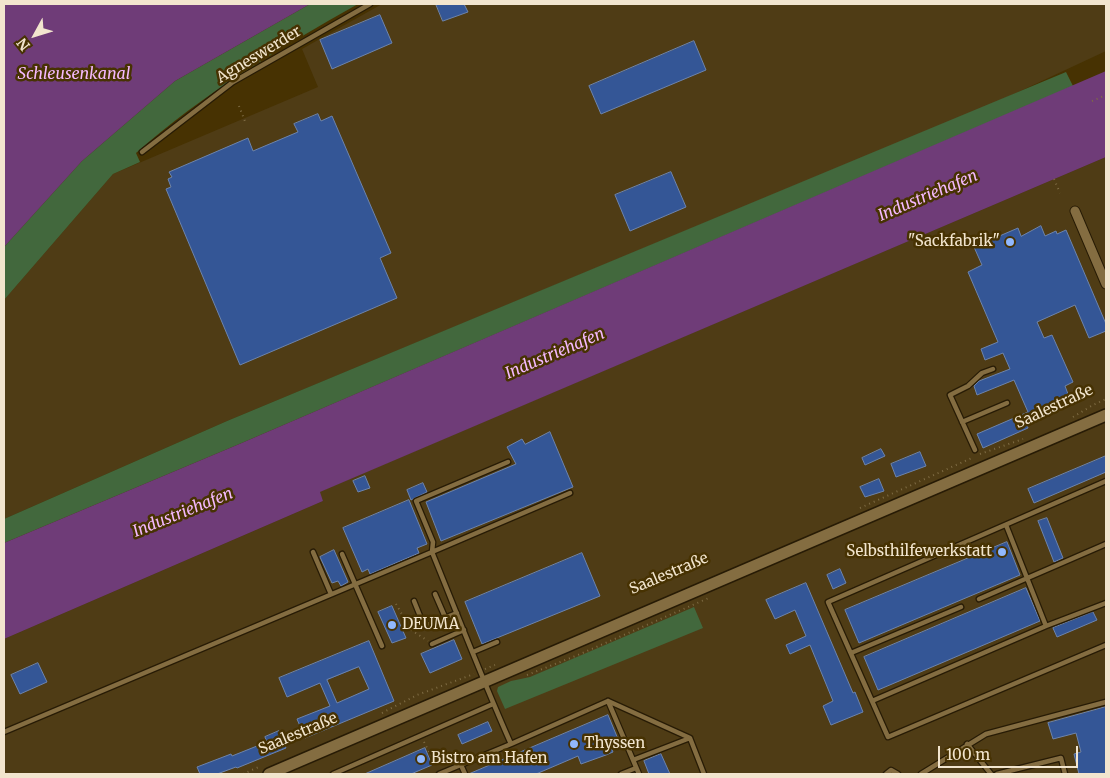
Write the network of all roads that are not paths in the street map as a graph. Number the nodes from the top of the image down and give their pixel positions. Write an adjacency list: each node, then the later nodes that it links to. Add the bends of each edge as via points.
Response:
1 (370, 4): 2 (lane, Agneswerder, via 233,82)
2 (142, 152)
3 (1075, 211): 4 (street)
4 (1106, 284)
5 (993, 369): 8 (lane, via 950,394)
6 (1007, 403): 8 (lane)
7 (1106, 415): 36 (main road, Saalestraße)
8 (962, 422): 9 (lane)
9 (975, 450)
10 (508, 462): 16 (lane, via 416,501 433,542)
11 (1106, 481): 13 (lane)
12 (570, 493): 16 (lane)
13 (1006, 525): 18 (lane); 35 (lane, via 828,602)
14 (1106, 544): 18 (lane)
15 (313, 552): 20 (lane)
16 (432, 552): 19 (lane); 26 (lane)
17 (342, 554): 19 (lane)
18 (1027, 578): 22 (lane); 28 (lane)
19 (355, 584): 20 (lane); 33 (lane)
20 (331, 594): 41 (lane)
21 (435, 594): 27 (lane)
22 (979, 599)
23 (414, 601): 27 (lane, via 424,626)
24 (1106, 603): 28 (lane)
25 (961, 607): 35 (lane)
26 (457, 612): 27 (lane); 29 (lane)
27 (445, 618)
28 (1046, 626): 38 (lane)
29 (464, 630): 31 (lane); 34 (lane)
30 (497, 642): 34 (lane)
31 (432, 644)
32 (1106, 645): 38 (lane, via 888,737)
33 (382, 646)
34 (473, 652): 36 (lane)
35 (850, 653): 38 (lane)
36 (482, 677): 40 (lane); 48 (main road, Saalestraße)
37 (608, 701): 42 (lane); 43 (lane); 45 (lane)
38 (872, 701)
39 (1106, 702): 44 (lane, via 986,734)
40 (493, 704): 43 (lane); 49 (lane)
41 (4, 732)
42 (690, 738): 45 (lane); 54 (lane)
43 (510, 744): 46 (lane)
44 (967, 744): 57 (lane); 58 (lane)
45 (633, 760): 47 (lane)
46 (461, 765): 50 (lane); 51 (lane)
47 (636, 768): 52 (lane); 53 (lane)
48 (265, 770)
49 (333, 774)
50 (439, 774)
51 (465, 774)
52 (621, 774)
53 (639, 774)
54 (704, 774)
55 (886, 774): 56 (lane, via 890,770)
56 (898, 774)
57 (921, 774)
58 (991, 774)
59 (996, 774): 60 (lane, via 1061,758)
60 (1065, 774)

